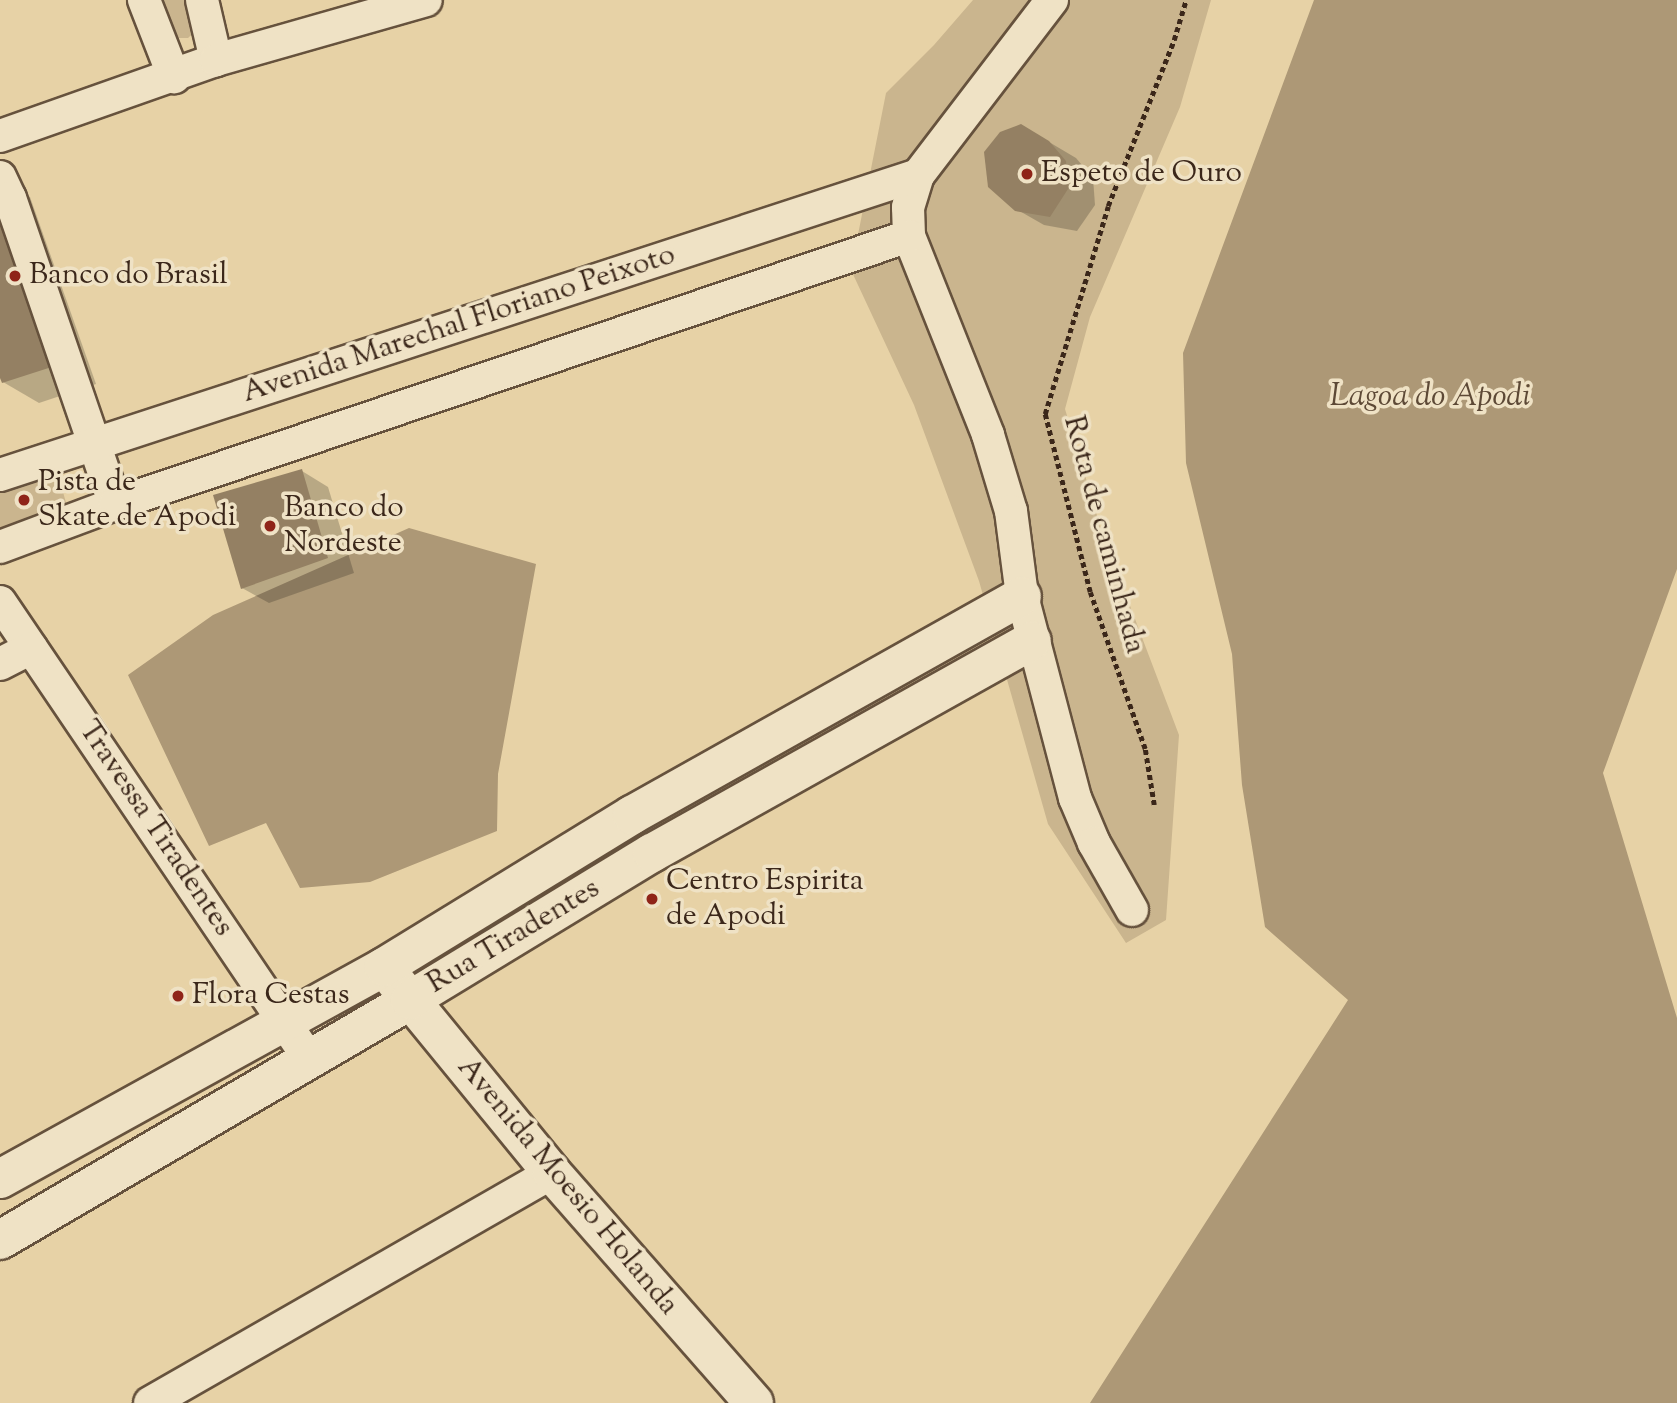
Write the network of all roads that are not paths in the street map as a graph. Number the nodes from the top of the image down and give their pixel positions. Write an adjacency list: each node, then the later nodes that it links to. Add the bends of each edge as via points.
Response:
1 (144, 0): 6 (street)
2 (202, 0): 5 (street)
3 (426, 0): 5 (street)
4 (1052, 0): 8 (street)
5 (216, 60): 6 (street)
6 (174, 77): 7 (street)
7 (0, 136)
8 (918, 175): 10 (street, via 908,207); 11 (street, Avenida Marechal Floriano Peixoto)
9 (0, 177): 11 (street)
10 (909, 236): 13 (street, Avenida Marechal Floriano Peixoto); 15 (street, via 988,435 1011,511)
11 (94, 445): 12 (street, Avenida Marechal Floriano Peixoto); 13 (street)
12 (0, 475)
13 (115, 504): 14 (street, Avenida Marechal Floriano Peixoto)
14 (0, 547)
15 (1022, 596): 17 (street); 20 (street, Rua Tiradentes)
16 (0, 602): 18 (street, Travessa Tiradentes)
17 (1032, 641): 21 (street, Rua Tiradentes); 22 (street, via 1075,798)
18 (31, 648): 19 (street); 25 (street, Travessa Tiradentes)
19 (0, 664)
20 (632, 815): 21 (street); 23 (street, Rua Tiradentes)
21 (652, 853): 24 (street, Rua Tiradentes)
22 (1132, 910)
23 (384, 968): 24 (street, Avenida Moesio Holanda); 25 (street, Rua Tiradentes)
24 (410, 1000): 26 (street, Rua Tiradentes); 27 (street, Avenida Moesio Holanda)
25 (287, 1023): 26 (street, Travessa Tiradentes); 28 (street, Rua Tiradentes)
26 (308, 1058): 29 (street, Rua Tiradentes)
27 (552, 1173): 30 (street); 31 (street, Avenida Moesio Holanda)
28 (0, 1179)
29 (0, 1240)
30 (150, 1403)
31 (754, 1403)

